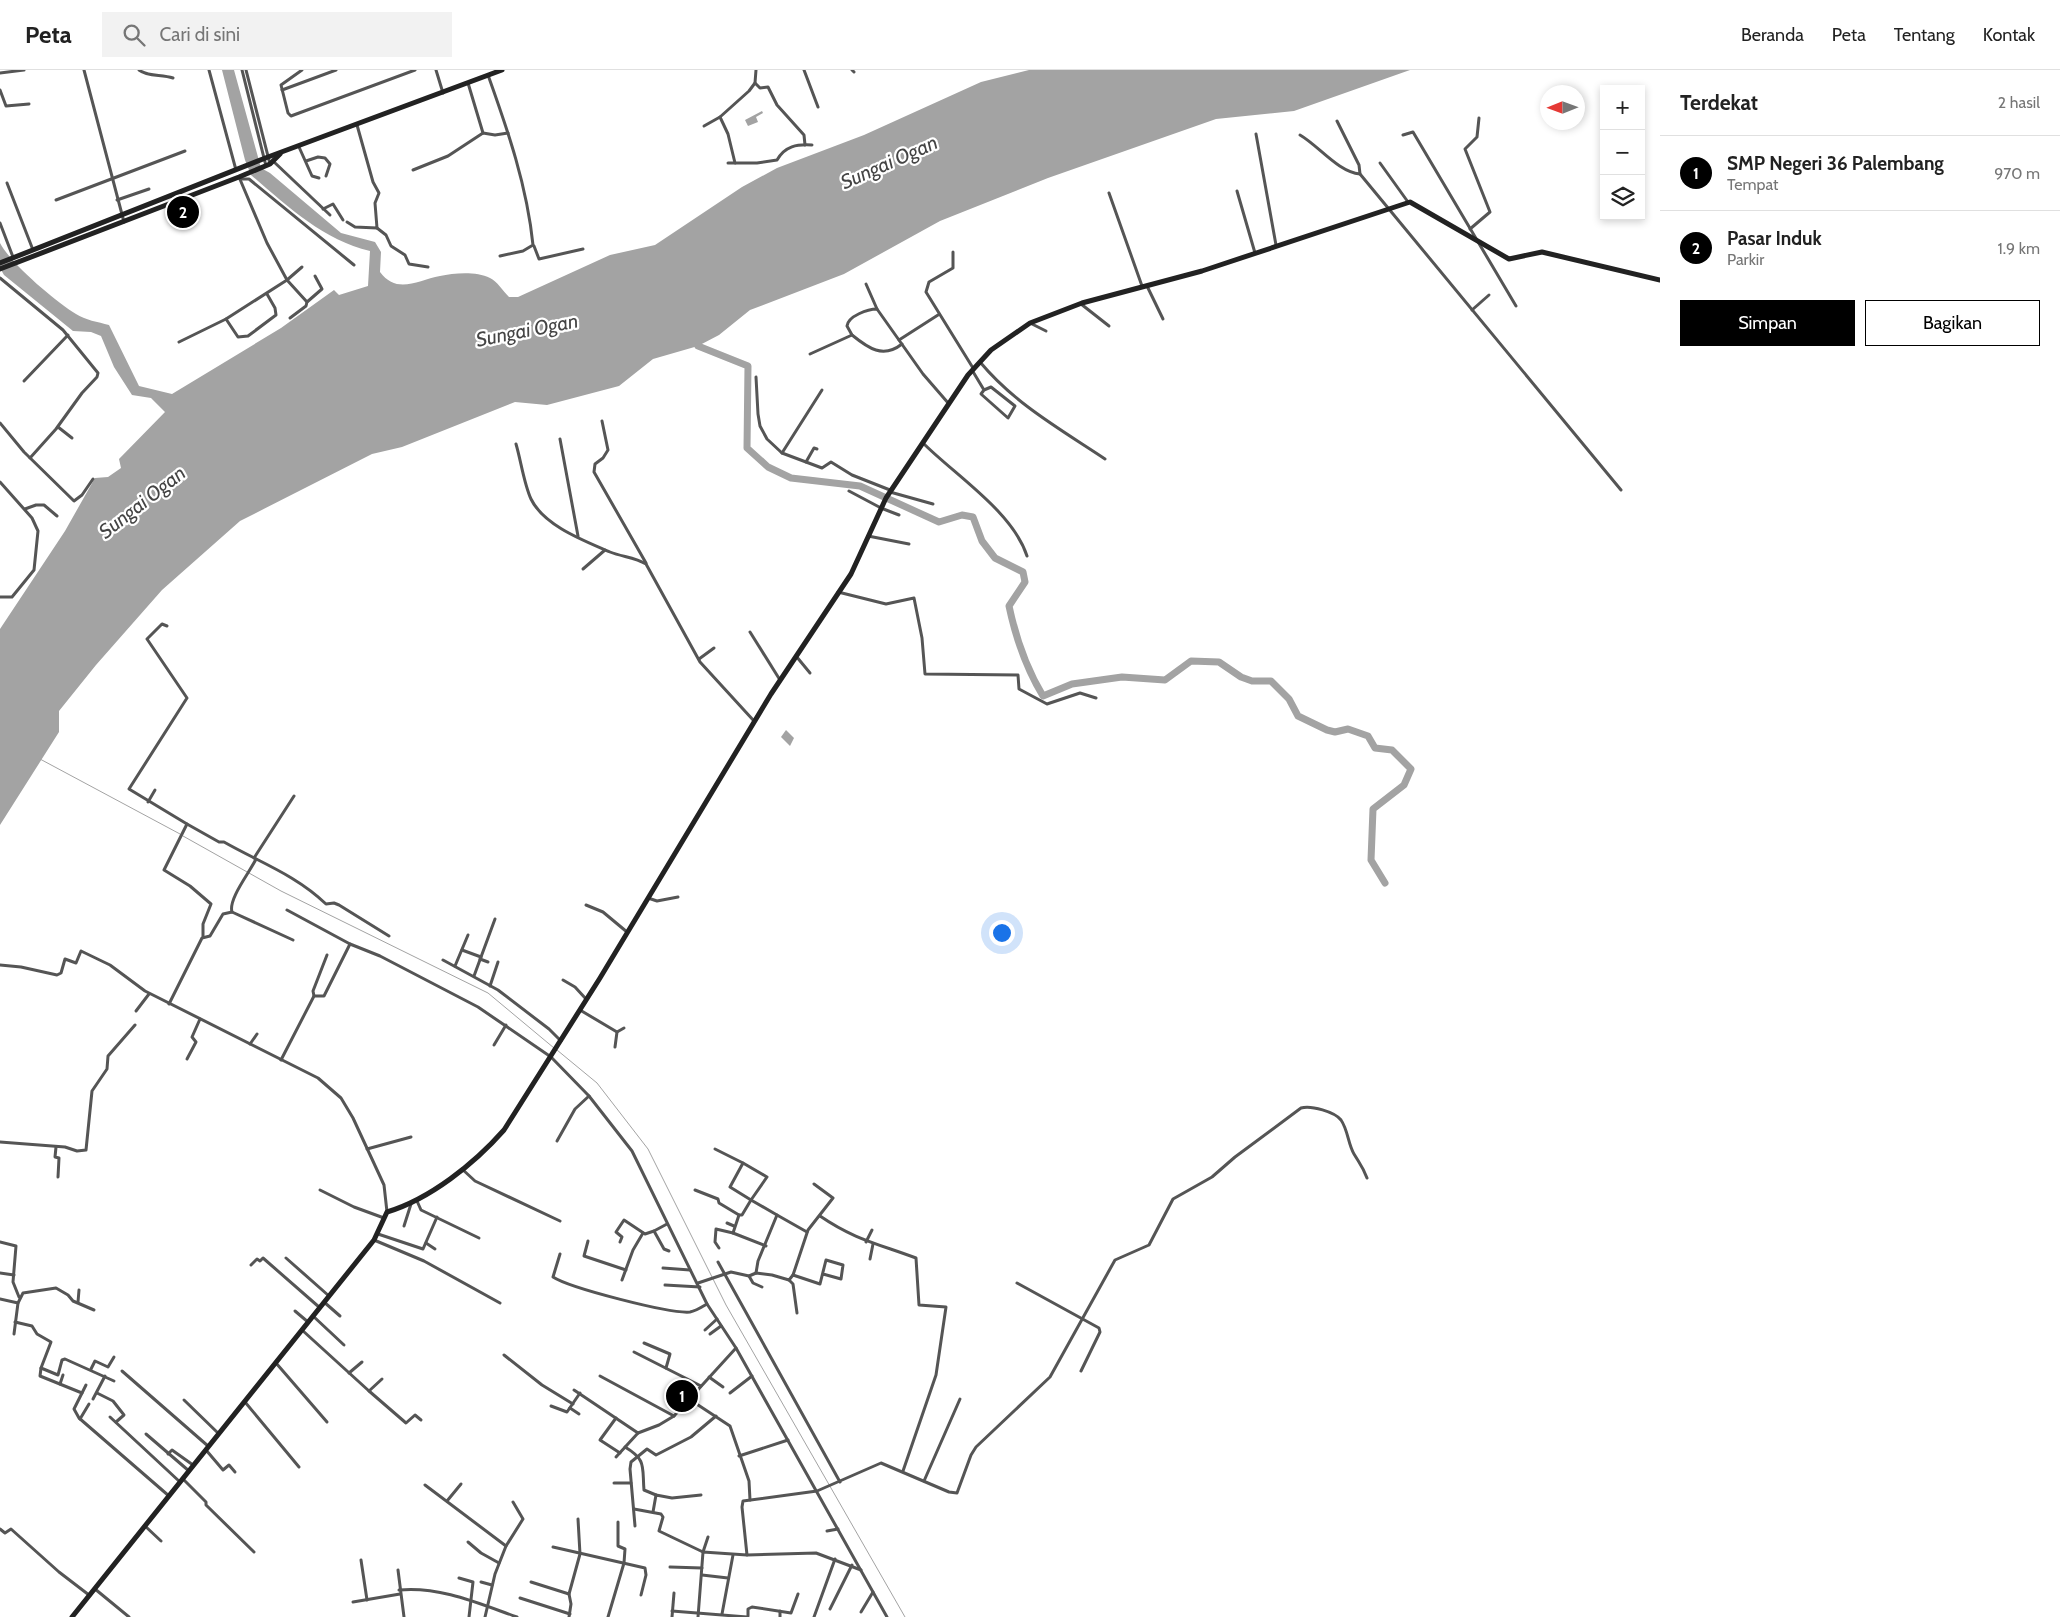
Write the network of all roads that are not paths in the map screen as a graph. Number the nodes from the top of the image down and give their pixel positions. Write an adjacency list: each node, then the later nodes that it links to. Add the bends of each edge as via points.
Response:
1 (24, 70): 13 (street)
2 (84, 70): 50 (street)
3 (139, 70): 15 (street)
4 (209, 70): 44 (street)
5 (243, 70): 38 (street)
6 (302, 70): 19 (street, via 282,83)
7 (336, 70): 19 (street)
8 (415, 70): 19 (street, via 292,116 288,113)
9 (436, 70): 20 (street)
10 (502, 70): 14 (street)
11 (756, 70): 17 (street)
12 (804, 70): 22 (street)
13 (0, 73)
14 (488, 75): 16 (street); 28 (street)
15 (173, 78)
16 (468, 83): 20 (street); 29 (street)
17 (755, 83): 23 (street, via 731,110); 33 (street, via 760,88 768,87 777,105 804,135)
18 (0, 90): 21 (street, via 6,106)
19 (282, 90)
20 (443, 93): 26 (street)
21 (29, 104)
22 (818, 107)
23 (720, 117): 27 (street); 41 (street)
24 (1479, 118): 64 (street, via 1477,137 1464,149 1490,211)
25 (1337, 121): 46 (street, via 1359,165)
26 (357, 125): 35 (street); 63 (street, via 379,193 374,203)
27 (704, 126)
28 (508, 132): 29 (street); 66 (street, via 530,216)
29 (483, 133): 45 (street, via 448,156)
30 (1256, 134): 67 (street)
31 (1300, 135): 46 (street, via 1336,162)
32 (1403, 135): 64 (street, via 1413,132)
33 (805, 144): 34 (street); 41 (street, via 783,150 777,160)
34 (812, 145)
35 (299, 147): 37 (street); 39 (street)
36 (185, 151): 50 (street)
37 (281, 153): 38 (street); 43 (street)
38 (263, 159): 43 (street); 44 (street)
39 (306, 161): 47 (street, via 325,158 330,168); 49 (street, via 312,176)
40 (728, 163): 41 (street)
41 (735, 163)
42 (1380, 163): 57 (street)
43 (268, 164): 48 (street); 59 (street)
44 (236, 170): 61 (street)
45 (413, 170)
46 (1360, 174): 58 (street)
47 (326, 176)
48 (239, 178): 61 (street); 75 (street, via 249,179); 81 (street)
49 (319, 178)
50 (112, 180): 55 (street); 56 (street)
51 (8, 183): 69 (street)
52 (149, 189): 56 (street)
53 (1237, 191): 71 (street)
54 (1109, 193): 84 (street)
55 (56, 200)
56 (117, 200): 61 (street)
57 (1406, 202): 58 (street); 65 (street)
58 (1387, 208): 67 (street); 91 (street)
59 (323, 209): 60 (street); 63 (street, via 333,204 345,221 355,227)
60 (330, 215)
61 (123, 219): 69 (street); 73 (street)
62 (0, 223): 73 (street)
63 (377, 228): 76 (street, via 386,235 391,246 405,255 409,264)
64 (1470, 229): 65 (street)
65 (1476, 239): 82 (street, via 1510,259 1542,252); 89 (street)
66 (533, 245): 68 (street, via 539,259); 72 (street, via 526,250)
67 (1276, 245): 71 (street)
68 (583, 249)
69 (33, 251): 73 (street)
70 (953, 252): 92 (street, via 953,268 929,282 926,289)
71 (1255, 252): 84 (street)
72 (500, 256)
73 (14, 260): 74 (street); 78 (street)
74 (0, 264)
75 (354, 266)
76 (428, 266)
77 (302, 267): 81 (street)
78 (0, 269)
79 (314, 276): 87 (street, via 322,289)
80 (0, 278): 99 (street)
81 (287, 280): 85 (street); 87 (street)
82 (1660, 280)
83 (866, 284): 90 (street)
84 (1145, 287): 88 (street); 95 (street)
85 (267, 294): 93 (street); 93 (street, via 276,315 248,336 238,336)
86 (1489, 295): 91 (street)
87 (307, 302): 94 (street)
88 (1080, 303): 96 (street); 97 (street)
89 (1516, 306)
90 (877, 309): 100 (street, via 849,320 847,326); 101 (street)
91 (1473, 309): 126 (street)
92 (938, 315): 101 (street); 106 (street)
93 (226, 318): 102 (street)
94 (290, 318)
95 (1163, 320)
96 (1030, 323): 98 (street); 105 (street, via 991,350)
97 (1109, 326)
98 (1046, 331)
99 (68, 335): 108 (street); 114 (street, via 96,368 98,375)
100 (852, 335): 103 (street, via 873,350 885,353); 104 (street)
101 (899, 340): 103 (street)
102 (179, 342)
103 (902, 344): 111 (street)
104 (810, 354)
105 (980, 362): 106 (street); 122 (street, via 1000,386 1020,402)
106 (973, 370): 110 (street); 111 (street)
107 (756, 377): 120 (street, via 760,426 767,439)
108 (24, 382)
109 (822, 390): 120 (street)
110 (984, 390): 110 (street, via 981,394 1008,418 1015,406 991,387)
111 (949, 404): 118 (street)
112 (602, 421): 139 (street, via 608,450 595,464 594,472)
113 (0, 423): 121 (street)
114 (58, 427): 115 (street); 121 (street)
115 (72, 438)
116 (560, 439): 134 (street)
117 (516, 444): 134 (street, via 531,499 537,509 555,524)
118 (923, 444): 128 (street); 138 (street, via 989,501 1023,545)
119 (817, 449): 123 (street, via 814,448)
120 (782, 453): 123 (street)
121 (30, 458): 124 (street, via 74,501)
122 (1105, 458)
123 (806, 462): 128 (street, via 824,468 831,462)
124 (93, 479)
125 (0, 482): 131 (street)
126 (1621, 490)
127 (849, 491): 130 (street)
128 (890, 491): 129 (street); 130 (street)
129 (933, 504)
130 (881, 508): 132 (street); 135 (street)
131 (25, 510): 133 (street, via 44,505); 142 (street, via 38,531 34,570 12,597)
132 (899, 515)
133 (57, 516)
134 (578, 536): 137 (street)
135 (868, 536): 136 (street); 141 (street)
136 (909, 544)
137 (605, 550): 139 (street); 140 (street)
138 (1027, 556)
139 (646, 564): 147 (street)
140 (583, 569)
141 (838, 592): 146 (street); 150 (street, via 886,604 915,598 925,674 1018,675 1019,689 1047,704 1080,693)
142 (0, 597)
143 (168, 626): 154 (street, via 162,624 147,639 187,696 130,788)
144 (750, 632): 149 (street)
145 (714, 648): 147 (street)
146 (795, 656): 148 (street); 149 (street)
147 (699, 659): 151 (street)
148 (810, 673)
149 (780, 680): 151 (street)
150 (1096, 698)
151 (755, 721): 158 (street)
152 (155, 790): 154 (street)
153 (294, 796): 156 (street)
154 (148, 802): 155 (street)
155 (187, 825): 156 (street); 165 (street, via 164,871 190,886 211,904 203,924)
156 (255, 858): 161 (street, via 231,907); 166 (street, via 295,880 326,904 338,905)
157 (678, 897): 158 (street, via 657,901)
158 (647, 898): 163 (street)
159 (586, 905): 163 (street, via 603,912)
160 (287, 910): 168 (street)
161 (232, 912): 165 (street, via 223,914 210,936); 167 (street)
162 (496, 920): 171 (street)
163 (627, 932): 182 (street)
164 (468, 935): 169 (street)
165 (204, 936): 183 (street)
166 (389, 936)
167 (293, 940)
168 (350, 944): 181 (street, via 324,996); 188 (street, via 380,956)
169 (462, 950): 171 (street); 176 (street)
170 (327, 955): 181 (street)
171 (480, 958): 173 (street); 177 (street)
172 (443, 960): 176 (street)
173 (488, 962)
174 (498, 962): 179 (street)
175 (0, 965): 180 (street, via 57,975 65,959 76,962 81,951 110,965)
176 (455, 966): 177 (street)
177 (474, 976): 179 (street)
178 (563, 980): 182 (street)
179 (491, 986): 192 (street, via 549,1029)
180 (149, 994): 183 (street); 185 (street)
181 (314, 996): 198 (street)
182 (586, 1000): 184 (street)
183 (169, 1004): 186 (street)
184 (580, 1010): 190 (street); 192 (street)
185 (136, 1011)
186 (200, 1019): 193 (street); 197 (street, via 192,1037 196,1042)
187 (135, 1025): 203 (street, via 108,1056 107,1069 92,1091 86,1150)
188 (506, 1025): 194 (street); 196 (street)
189 (624, 1028): 190 (street)
190 (617, 1032): 195 (street)
191 (257, 1034): 193 (street)
192 (560, 1042): 196 (street)
193 (250, 1044): 198 (street)
194 (494, 1046)
195 (615, 1047)
196 (552, 1055): 199 (street); 207 (street, via 504,1130)
197 (187, 1059)
198 (281, 1060): 204 (street, via 318,1078 334,1091 348,1108)
199 (589, 1096): 201 (street, via 575,1109); 223 (street, via 632,1152)
200 (411, 1137): 204 (street)
201 (557, 1141)
202 (0, 1142): 203 (street)
203 (56, 1147): 208 (street)
204 (367, 1149): 215 (street, via 384,1185)
205 (715, 1149): 206 (street)
206 (743, 1163): 213 (street, via 730,1187); 213 (street, via 767,1178)
207 (462, 1168): 214 (street, via 437,1189); 221 (street, via 474,1181)
208 (58, 1177)
209 (1367, 1178): 280 (street, via 1340,1118 1314,1107 1301,1108 1212,1177 1173,1198 1150,1244 1115,1260)
210 (814, 1184): 218 (street, via 833,1198)
211 (320, 1190): 220 (street)
212 (695, 1190): 216 (street, via 718,1199 719,1203)
213 (750, 1200): 216 (street); 217 (street)
214 (414, 1202): 215 (street); 219 (street, via 421,1210); 224 (street)
215 (387, 1212): 220 (street)
216 (739, 1215): 225 (street)
217 (778, 1215): 229 (street); 240 (street)
218 (820, 1216): 229 (street); 237 (street, via 841,1231)
219 (437, 1217): 232 (street); 238 (street)
220 (385, 1218): 231 (street)
221 (560, 1220)
222 (727, 1223): 225 (street)
223 (666, 1224): 227 (street); 251 (street)
224 (404, 1226)
225 (734, 1226): 228 (street)
226 (872, 1230): 237 (street)
227 (654, 1231): 230 (street); 243 (street, via 664,1249)
228 (733, 1232): 240 (street); 241 (street, via 716,1229 715,1242)
229 (807, 1232): 257 (street)
230 (643, 1233): 236 (street, via 624,1220 616,1232 622,1237); 250 (street)
231 (378, 1234): 233 (street); 238 (street, via 423,1249)
232 (479, 1238)
233 (374, 1240): 266 (street); 272 (street, via 424,1261)
234 (588, 1240): 250 (street, via 584,1256)
235 (0, 1242): 256 (street, via 16,1246)
236 (620, 1242)
237 (866, 1242): 239 (street)
238 (426, 1243): 242 (street)
239 (873, 1244): 246 (street); 351 (street, via 916,1258 919,1305 946,1307 936,1375)
240 (766, 1246): 252 (street)
241 (719, 1248)
242 (435, 1249)
243 (670, 1251)
244 (560, 1254): 273 (street, via 553,1277 573,1286 689,1312)
245 (286, 1258): 266 (street)
246 (870, 1258)
247 (718, 1262): 254 (street)
248 (251, 1265): 274 (street, via 263,1258)
249 (663, 1268): 251 (street)
250 (626, 1270): 259 (street)
251 (690, 1270): 263 (street)
252 (756, 1272): 258 (street); 260 (street)
253 (0, 1273): 256 (street)
254 (722, 1274): 258 (street, via 731,1272); 263 (street); 356 (street)
255 (822, 1274): 255 (street, via 826,1260 843,1265 841,1279); 257 (street, via 820,1284)
256 (14, 1275): 267 (street)
257 (793, 1275): 260 (street)
258 (749, 1276): 264 (street, via 753,1283)
259 (622, 1280)
260 (789, 1280): 277 (street, via 793,1284)
261 (1017, 1283): 280 (street)
262 (665, 1285): 263 (street)
263 (699, 1285): 273 (street)
264 (762, 1287)
265 (79, 1290): 269 (street)
266 (329, 1296): 270 (street)
267 (19, 1298): 269 (street, via 23,1293 56,1288 73,1302); 271 (street)
268 (0, 1299): 271 (street)
269 (78, 1302): 275 (street)
270 (324, 1302): 274 (street); 279 (street)
271 (18, 1303): 282 (street)
272 (500, 1304)
273 (708, 1304): 281 (street)
274 (320, 1308): 278 (street)
275 (94, 1310)
276 (295, 1311): 283 (street)
277 (797, 1313)
278 (313, 1316): 283 (street); 290 (street)
279 (340, 1316)
280 (1081, 1318): 301 (street, via 1100,1331); 355 (street, via 1050,1377 971,1455 957,1493)
281 (718, 1320): 284 (street); 286 (street)
282 (15, 1322): 287 (street); 297 (street, via 32,1326 37,1334 51,1342)
283 (308, 1322): 285 (street)
284 (721, 1326): 288 (street); 291 (street)
285 (302, 1330): 296 (street); 302 (street)
286 (704, 1330)
287 (14, 1334)
288 (710, 1334)
289 (644, 1343): 298 (street, via 670,1354)
290 (344, 1345)
291 (736, 1348): 306 (street); 307 (street)
292 (634, 1352): 298 (street)
293 (504, 1355): 326 (street)
294 (114, 1357): 299 (street, via 108,1367 96,1361)
295 (362, 1362): 302 (street)
296 (276, 1363): 324 (street); 337 (street)
297 (41, 1368): 299 (street, via 58,1375 65,1359); 310 (street, via 40,1376)
298 (666, 1368): 312 (street)
299 (91, 1369): 304 (street)
300 (122, 1371): 343 (street)
301 (1081, 1371)
302 (349, 1373): 315 (street)
303 (63, 1375): 310 (street)
304 (105, 1376): 309 (street); 317 (street)
305 (600, 1376): 330 (street)
306 (752, 1376): 319 (street); 341 (street)
307 (709, 1377): 312 (street); 313 (street)
308 (382, 1379): 315 (street)
309 (114, 1380)
310 (60, 1384): 316 (street)
311 (86, 1384): 316 (street)
312 (701, 1386): 321 (street)
313 (723, 1387)
314 (574, 1390): 318 (street)
315 (369, 1392): 335 (street, via 406,1423 415,1415)
316 (82, 1393): 334 (street, via 74,1409)
317 (97, 1393): 320 (street); 336 (street, via 113,1401 124,1414)
318 (580, 1393): 326 (street); 333 (street)
319 (730, 1394)
320 (93, 1399)
321 (689, 1399): 330 (street); 331 (street)
322 (960, 1399): 355 (street)
323 (184, 1400): 340 (street)
324 (245, 1402): 340 (street); 350 (street)
325 (89, 1404): 334 (street)
326 (573, 1404): 328 (street)
327 (551, 1406): 328 (street, via 565,1412)
328 (570, 1408): 329 (street)
329 (579, 1414)
330 (674, 1416): 338 (street)
331 (716, 1416): 346 (street, via 691,1437 658,1454 648,1448); 347 (street, via 730,1426)
332 (110, 1417): 336 (street)
333 (616, 1418): 338 (street); 344 (street, via 600,1440)
334 (80, 1419): 364 (street)
335 (421, 1420)
336 (116, 1422): 354 (street)
337 (327, 1422)
338 (638, 1432): 342 (street)
339 (146, 1434): 345 (street)
340 (219, 1434): 343 (street)
341 (788, 1440): 347 (street); 361 (street)
342 (625, 1447): 344 (street); 346 (street)
343 (207, 1448): 349 (street); 353 (street, via 223,1470 230,1465)
344 (620, 1453): 348 (street)
345 (168, 1454): 349 (street, via 172,1450); 352 (street)
346 (639, 1456): 358 (street, via 630,1463); 362 (street, via 643,1465 644,1490)
347 (739, 1456): 365 (street, via 749,1481)
348 (616, 1457)
349 (193, 1466): 352 (street)
350 (299, 1467)
351 (903, 1471): 355 (street); 356 (street, via 881,1463)
352 (189, 1472): 354 (street)
353 (235, 1472)
354 (182, 1480): 364 (street); 382 (street)
355 (924, 1481)
356 (839, 1482): 361 (street)
357 (614, 1483): 358 (street)
358 (632, 1483): 368 (street)
359 (461, 1484): 366 (street)
360 (426, 1485): 366 (street)
361 (819, 1491): 365 (street); 375 (street)
362 (656, 1495): 363 (street, via 672,1498); 369 (street)
363 (701, 1495)
364 (169, 1496): 372 (street)
365 (750, 1500): 385 (street, via 742,1502)
366 (447, 1501): 380 (street)
367 (513, 1502): 380 (street, via 523,1518)
368 (634, 1509): 369 (street); 373 (street)
369 (653, 1512): 383 (street, via 663,1516 659,1531)
370 (578, 1520): 384 (street)
371 (618, 1522): 390 (street, via 618,1546 625,1550)
372 (145, 1526): 378 (street); 402 (street)
373 (635, 1526)
374 (0, 1529): 408 (street, via 5,1533 11,1529)
375 (838, 1529): 376 (street); 395 (street)
376 (827, 1531)
377 (708, 1538): 383 (street)
378 (161, 1541)
379 (468, 1542): 389 (street)
380 (506, 1546): 389 (street)
381 (553, 1547): 384 (street)
382 (254, 1552)
383 (703, 1552): 386 (street); 393 (street)
384 (580, 1554): 390 (street); 406 (street)
385 (747, 1555): 386 (street); 387 (street, via 816,1553)
386 (733, 1556): 398 (street)
387 (835, 1559): 391 (street); 434 (street)
388 (360, 1560): 411 (street)
389 (499, 1563): 401 (street)
390 (624, 1563): 409 (street, via 646,1569); 430 (street)
391 (852, 1565): 395 (street); 415 (street)
392 (670, 1567): 393 (street)
393 (702, 1568): 396 (street)
394 (398, 1570): 403 (street)
395 (862, 1570): 404 (street)
396 (701, 1575): 398 (street); 421 (street)
397 (459, 1578): 413 (street, via 473,1582)
398 (728, 1578): 419 (street)
399 (481, 1582): 401 (street)
400 (531, 1582): 406 (street)
401 (492, 1585): 414 (street)
402 (95, 1589): 408 (street); 424 (street)
403 (400, 1592): 411 (street); 413 (street, via 431,1590); 425 (street)
404 (873, 1592): 418 (street); 422 (street)
405 (674, 1593): 416 (street)
406 (569, 1594): 420 (street)
407 (798, 1594): 417 (street, via 792,1612)
408 (90, 1595): 423 (street)
409 (641, 1595)
410 (520, 1598): 420 (street)
411 (367, 1600): 412 (street)
412 (353, 1602)
413 (472, 1602): 414 (street); 426 (street)
414 (486, 1605): 427 (street); 428 (street)
415 (830, 1608)
416 (672, 1611): 421 (street); 431 (street)
417 (780, 1611): 432 (street, via 752,1607 748,1609); 433 (street)
418 (861, 1612)
419 (722, 1614): 421 (street); 432 (street)
420 (569, 1615): 429 (street)
421 (698, 1615)
422 (886, 1616)
423 (72, 1617)
424 (129, 1617)
425 (404, 1617)
426 (469, 1617)
427 (485, 1617)
428 (517, 1617)
429 (575, 1617)
430 (608, 1617)
431 (672, 1617)
432 (748, 1617)
433 (780, 1617)
434 (814, 1617)

